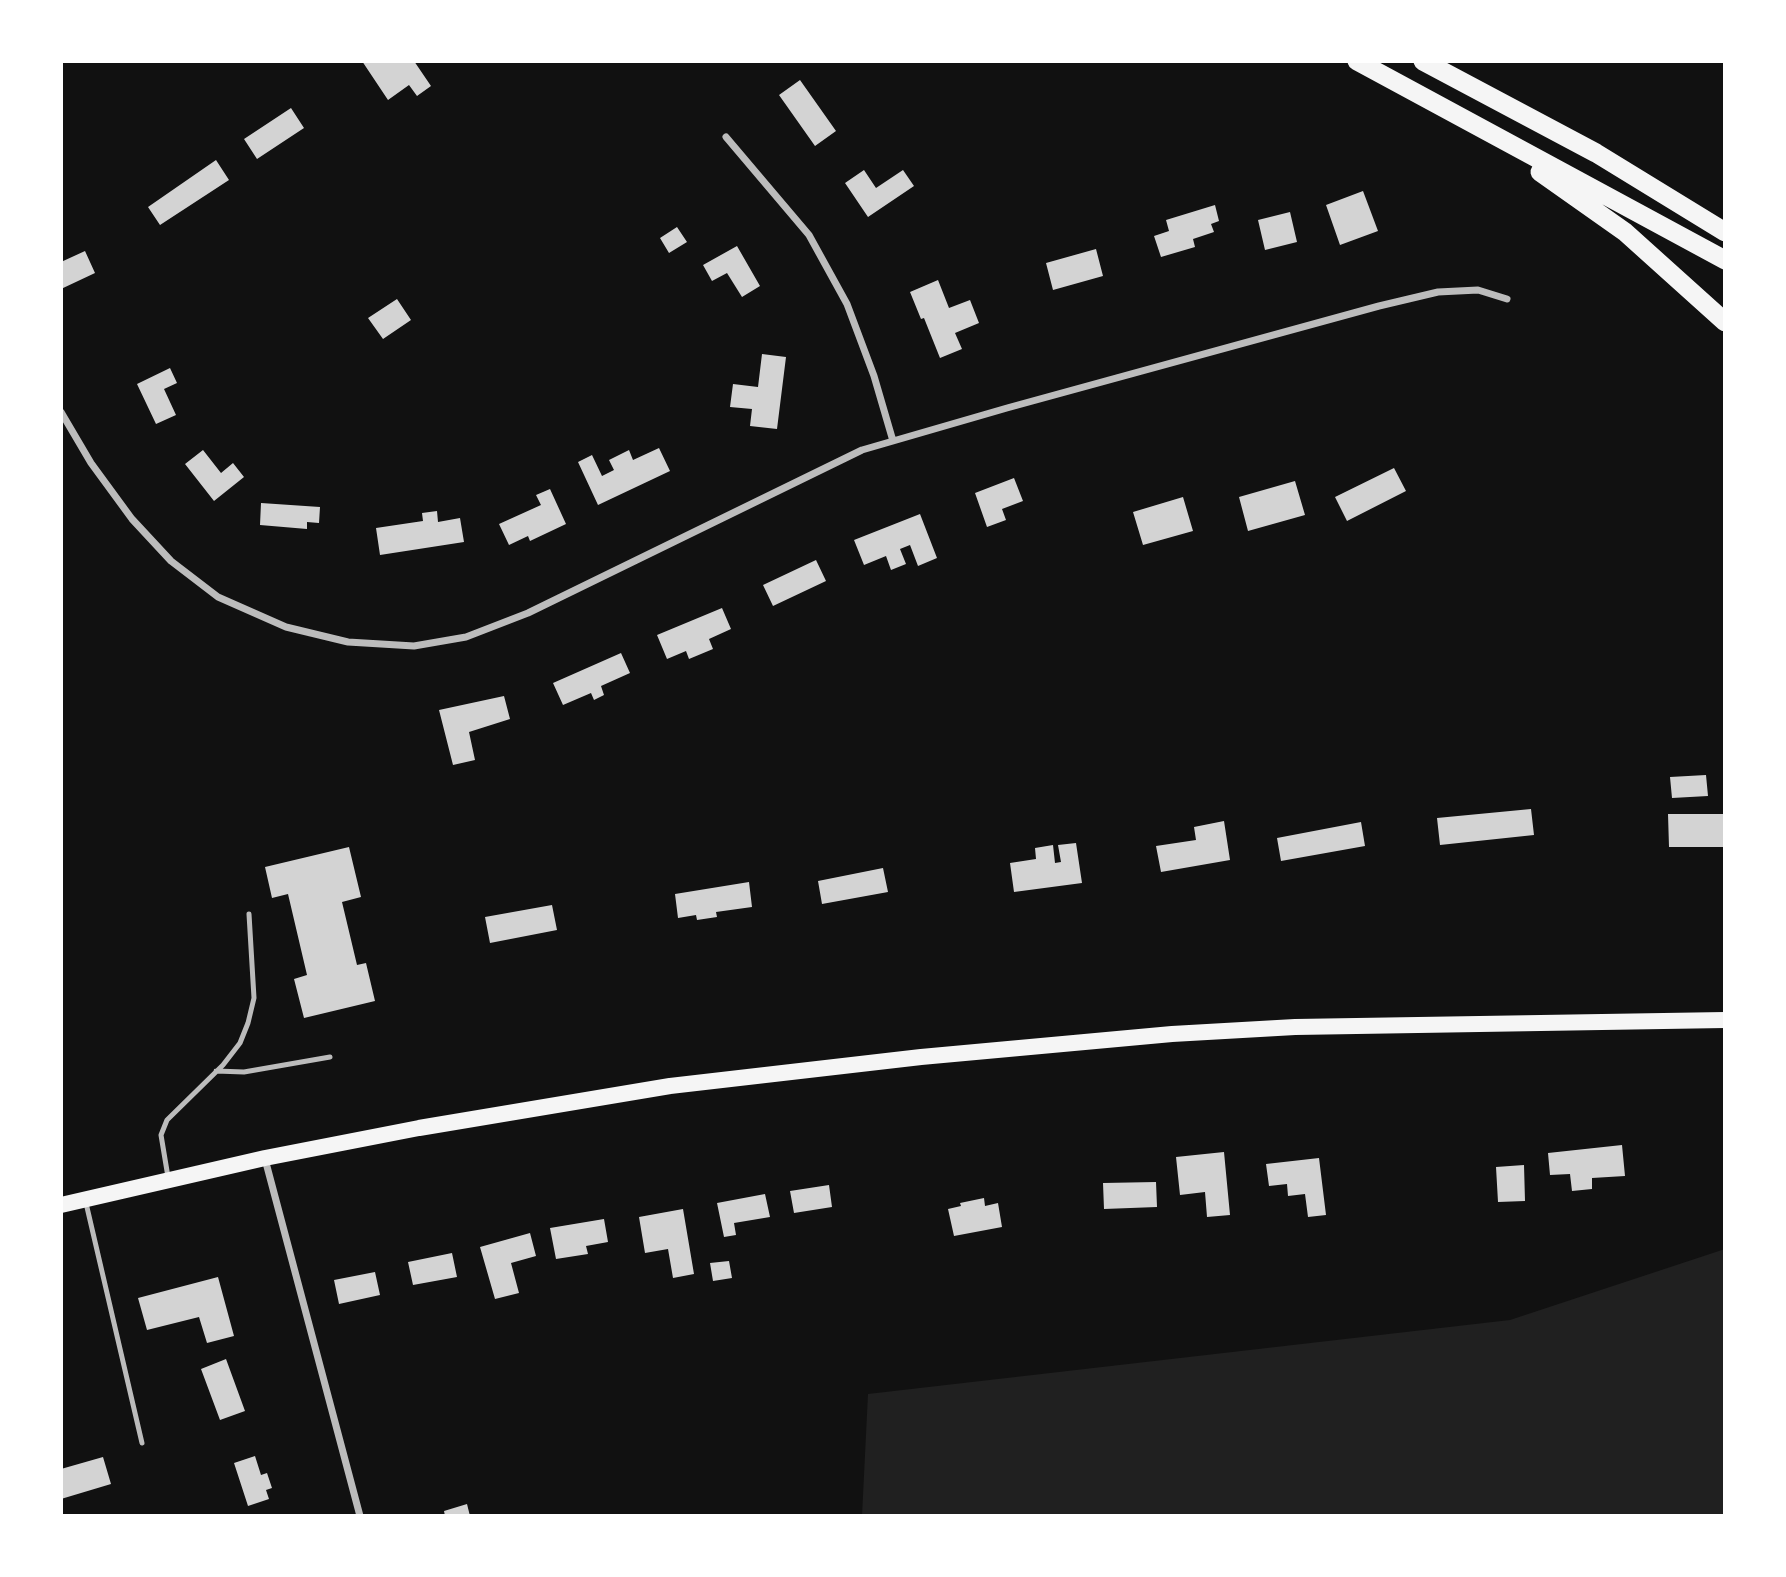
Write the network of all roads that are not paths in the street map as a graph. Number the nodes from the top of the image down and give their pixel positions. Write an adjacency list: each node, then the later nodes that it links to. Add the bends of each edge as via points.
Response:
1 (1357, 61): 3 (highway)
2 (1423, 61): 5 (highway, via 1596,153)
3 (1468, 122): 6 (highway); 8 (highway, via 1625,232)
4 (726, 137): 10 (street, via 808,235 828,269 856,328)
5 (1725, 232)
6 (1725, 260)
7 (1507, 299): 10 (street, via 1478,290 1438,292)
8 (1725, 322)
9 (61, 412): 10 (street, via 132,519 171,561 218,597 286,627 348,642 408,646 466,637 528,613 851,455)
10 (893, 441)
11 (249, 914): 14 (lane, via 254,998 240,1043)
12 (1725, 1020): 15 (main road, via 1286,1028 995,1049 670,1086)
13 (330, 1057): 14 (lane, via 244,1072)
14 (216, 1071): 16 (lane, via 167,1120 160,1135)
15 (265, 1158): 16 (main road); 20 (street)
16 (169, 1180): 17 (main road)
17 (85, 1200): 18 (main road); 19 (lane)
18 (61, 1205)
19 (142, 1443)
20 (360, 1516)

